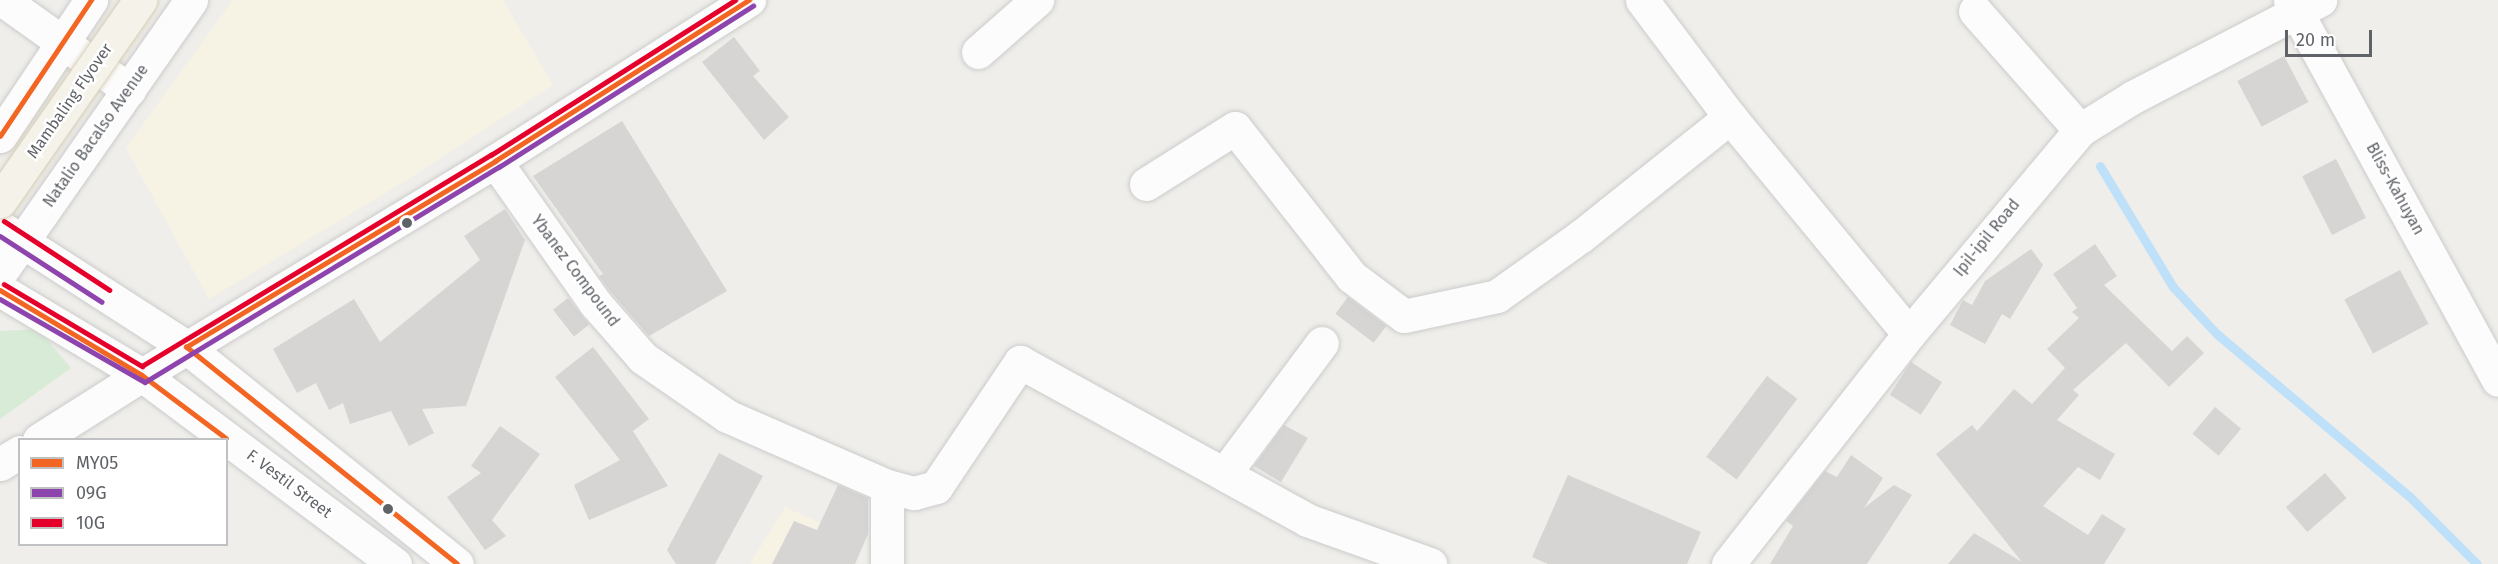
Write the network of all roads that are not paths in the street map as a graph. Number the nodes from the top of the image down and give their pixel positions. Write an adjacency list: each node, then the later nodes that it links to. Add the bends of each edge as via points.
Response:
1 (3, 0): 10 (street)
2 (91, 0): 10 (street)
3 (140, 0): 18 (main road, Mambaling Flyover, bridge)
4 (191, 0): 12 (street, Natalio Bacalso Avenue)
5 (749, 0): 16 (street)
6 (1037, 0): 11 (street)
7 (1642, 0): 13 (street)
8 (2302, 4): 14 (street, Ipil-ipil Road, via 2133,96); 26 (street, Bliss-Kahuyan)
9 (1975, 11): 14 (street)
10 (62, 42): 12 (street); 15 (street)
11 (978, 52)
12 (129, 90): 19 (street, Natalio Bacalso Avenue)
13 (1730, 117): 17 (street, via 1581,236 1497,296 1404,316 1352,277 1236,128); 22 (street)
14 (2079, 130): 22 (street, Ipil-ipil Road)
15 (0, 136)
16 (495, 162): 24 (street); 33 (street, Ybanez Compound, via 595,303 644,358 727,416)
17 (1146, 184)
18 (0, 201)
19 (10, 234): 20 (street, Natalio Bacalso Avenue); 24 (street)
20 (0, 273)
21 (0, 290): 25 (street, F. Vestil Street)
22 (1910, 334): 38 (street, Ipil-ipil Road)
23 (1322, 343): 32 (street)
24 (186, 347): 25 (street); 35 (street)
25 (142, 375): 27 (street); 28 (street, F. Vestil Street)
26 (2498, 380)
27 (42, 438)
28 (226, 438)
29 (228, 439): 34 (street, F. Vestil Street)
30 (18, 453): 31 (street)
31 (0, 464)
32 (1225, 473): 33 (street, Ybanez Compound, via 1020,362 952,469 936,487 914,493); 37 (street, via 1307,520)
33 (887, 486): 36 (street)
34 (395, 564)
35 (457, 564)
36 (887, 564)
37 (1430, 564)
38 (1728, 564)

